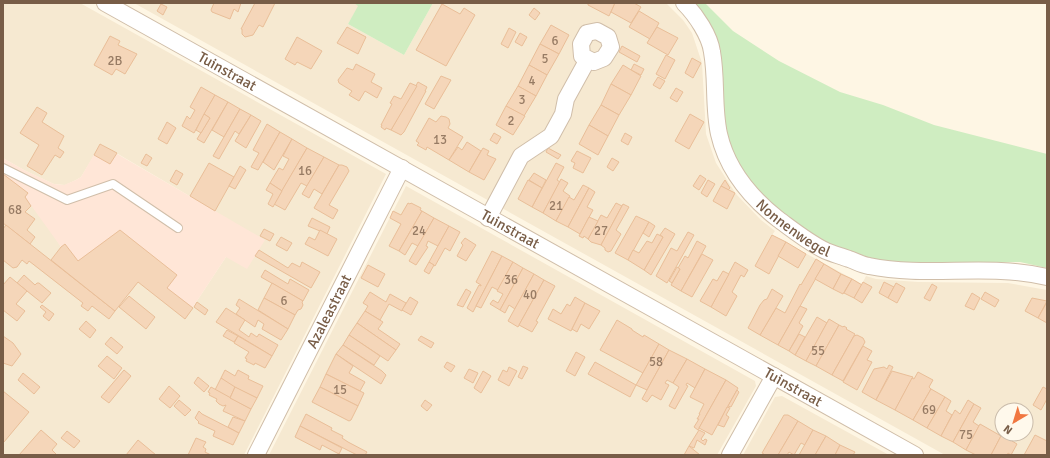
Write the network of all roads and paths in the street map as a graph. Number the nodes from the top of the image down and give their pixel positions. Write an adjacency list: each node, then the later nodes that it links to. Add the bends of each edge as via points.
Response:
1 (105, 3): 5 (street, Tuinstraat)
2 (684, 3): 8 (street, Nonnenwegel, via 704,29 712,52 716,119 723,151 739,180 763,208 825,250 868,266 906,270 993,270)
3 (588, 59): 6 (street, via 566,99 563,114 551,136 521,156)
4 (3, 168): 7 (lane, via 67,200 113,184)
5 (402, 168): 6 (street, Tuinstraat); 10 (street, Azaleastraat)
6 (488, 218): 9 (street, Tuinstraat)
7 (178, 228)
8 (1047, 277)
9 (774, 376): 11 (street); 12 (street, Tuinstraat)
10 (256, 455)
11 (730, 455)
12 (915, 455)

